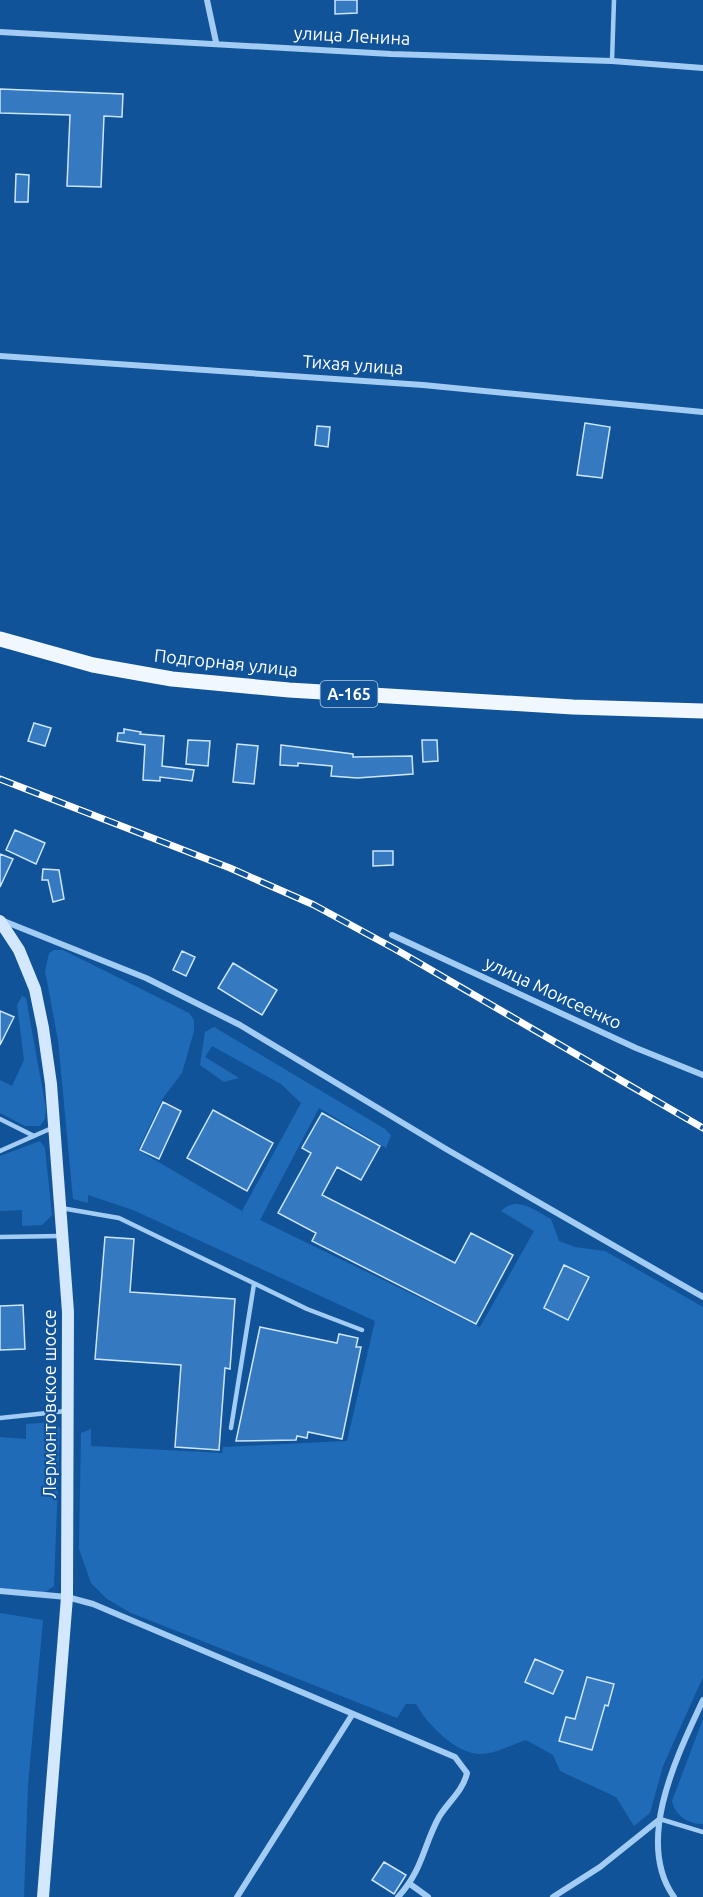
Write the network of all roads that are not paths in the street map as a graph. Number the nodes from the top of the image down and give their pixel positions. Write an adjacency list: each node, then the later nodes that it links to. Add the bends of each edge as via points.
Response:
1 (207, 0): 4 (street)
2 (614, 0): 5 (lane)
3 (0, 32): 4 (street, улица Ленина)
4 (216, 42): 5 (street, улица Ленина, via 391,54)
5 (612, 61): 6 (street, улица Ленина)
6 (703, 68)
7 (0, 350): 8 (street)
8 (0, 358): 9 (street, Тихая улица, via 423,385)
9 (703, 412)
10 (0, 639): 11 (main road, Подгорная улица / А-165, via 93,665 183,680 573,707)
11 (703, 711)
12 (0, 920): 16 (street, Лермонтовское шоссе, via 19,950 35,989); 23 (street, via 146,978 240,1024)
13 (392, 935): 14 (street, улица Моисеенко)
14 (703, 1075)
15 (0, 1119): 17 (lane)
16 (55, 1127): 17 (lane); 19 (street, Лермонтовское шоссе)
17 (34, 1136): 18 (lane)
18 (0, 1151)
19 (61, 1208): 20 (street, Лермонтовское шоссе); 22 (lane, via 119,1218)
20 (64, 1236): 21 (lane); 25 (street, Лермонтовское шоссе)
21 (0, 1237)
22 (254, 1284): 24 (lane, via 307,1310); 27 (lane)
23 (703, 1297)
24 (362, 1330)
25 (69, 1411): 26 (lane); 29 (street, Лермонтовское шоссе)
26 (0, 1418)
27 (231, 1428)
28 (0, 1592): 29 (street)
29 (67, 1597): 31 (street, via 184,1640); 35 (street, Лермонтовское шоссе)
30 (703, 1700): 32 (street, via 679,1752)
31 (352, 1715): 34 (street, via 455,1756 467,1773 465,1782 439,1818); 36 (street)
32 (660, 1819): 33 (lane); 39 (street, via 600,1867); 40 (street, via 658,1859)
33 (703, 1832)
34 (410, 1884): 37 (street); 38 (street)
35 (43, 1897)
36 (237, 1897)
37 (398, 1897)
38 (428, 1897)
39 (553, 1897)
40 (674, 1897)

